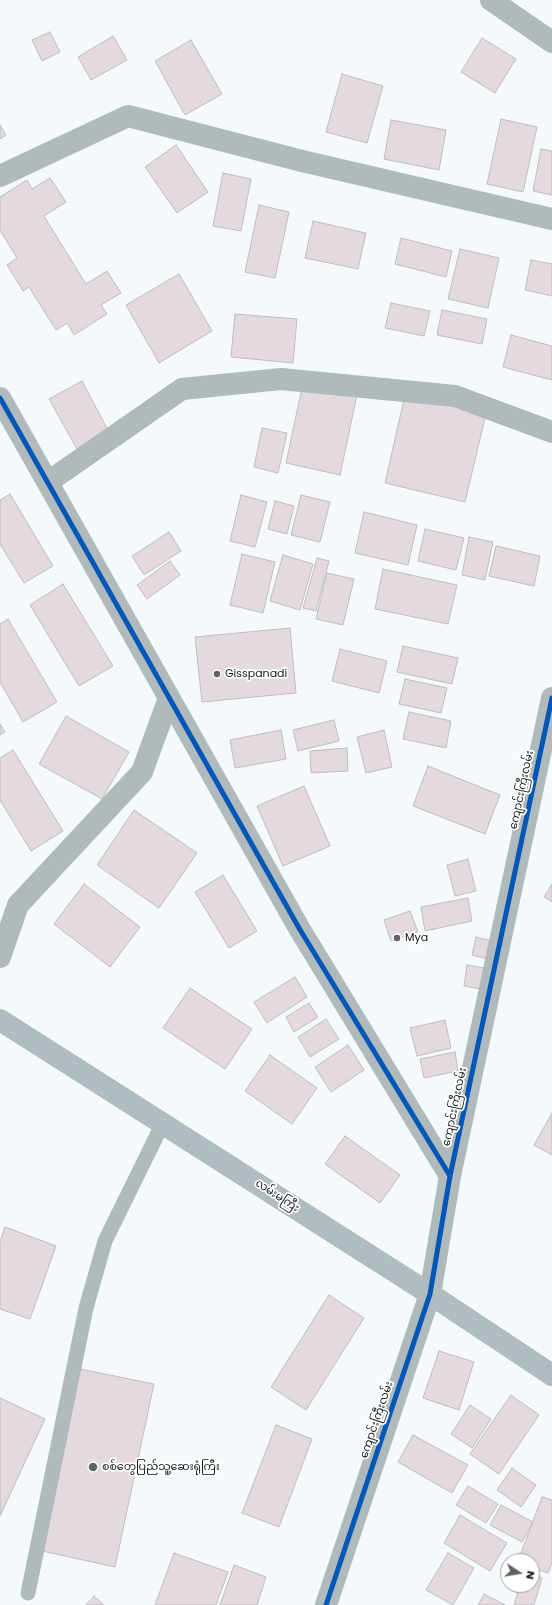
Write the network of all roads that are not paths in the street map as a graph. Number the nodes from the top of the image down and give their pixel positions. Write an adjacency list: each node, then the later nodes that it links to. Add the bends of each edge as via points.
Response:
1 (491, 0): 2 (street)
2 (552, 42)
3 (0, 176): 4 (street, via 128,116 302,161)
4 (552, 220)
5 (0, 398): 7 (street)
6 (552, 432): 7 (street, via 455,396 281,379 182,390)
7 (48, 482): 8 (street)
8 (169, 698): 10 (street, via 142,772 18,905); 13 (street, via 299,928)
9 (552, 698): 13 (street, ကျောင်းကြီးလမ်း)
10 (0, 957)
11 (0, 1020): 12 (main road, လမ်းမကြီး)
12 (163, 1123): 14 (main road, လမ်းမကြီး); 16 (lane, via 105,1241 86,1308)
13 (450, 1176): 14 (street, ကျောင်းကြီးလမ်း)
14 (430, 1294): 15 (main road, လမ်းမကြီး); 17 (street, ကျောင်းကြီးလမ်း)
15 (552, 1375)
16 (28, 1593)
17 (326, 1605)

